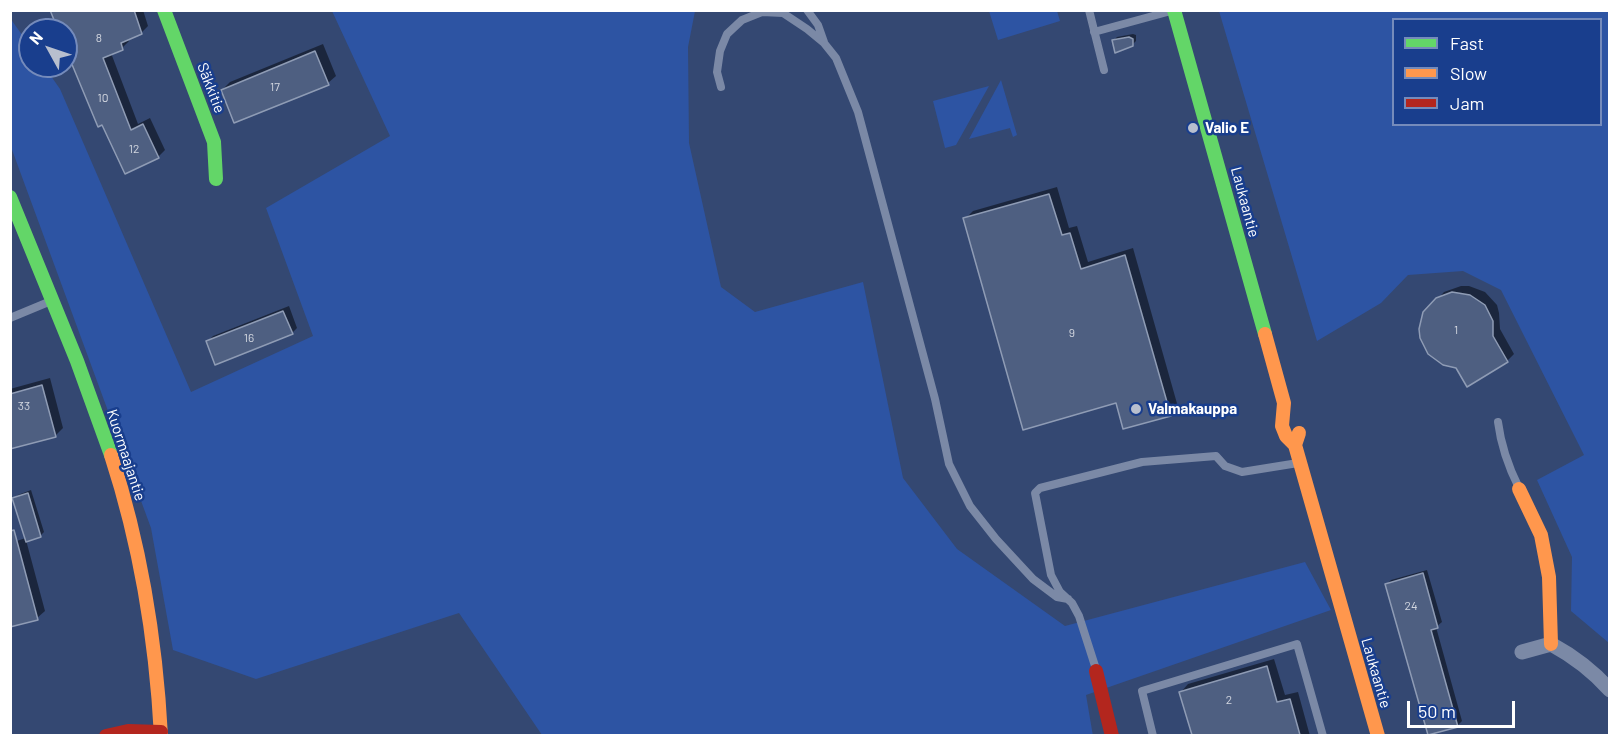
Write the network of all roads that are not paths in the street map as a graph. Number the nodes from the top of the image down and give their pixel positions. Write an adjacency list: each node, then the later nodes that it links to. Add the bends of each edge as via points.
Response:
1 (164, 10): 9 (street, Säkkitie, via 214,142)
2 (807, 10): 6 (lane)
3 (1089, 10): 5 (lane)
4 (1173, 10): 5 (lane); 14 (street, Laukaantie, via 1284,403 1295,416 1300,434 1295,445)
5 (1094, 32): 7 (lane)
6 (824, 43): 8 (lane, via 783,13 762,12 742,20 726,34 720,51 717,72); 16 (lane, via 836,58 858,112 950,464 970,506 996,539 1033,579 1057,597)
7 (1104, 70)
8 (721, 87)
9 (216, 179)
10 (10, 197): 11 (street, Kuormaajantie)
11 (52, 300): 12 (lane); 21 (street, Kuormaajantie, via 111,457 132,529 149,608)
12 (10, 318)
13 (1498, 422): 15 (lane, via 1507,464)
14 (1300, 462): 16 (lane, via 1242,472 1225,466 1216,456 1142,462 1040,488 1035,493 1052,575); 26 (street, Laukaantie)
15 (1519, 489): 17 (street, via 1541,535 1549,577)
16 (1068, 599): 19 (lane, via 1078,616)
17 (1551, 644): 18 (street); 20 (street, via 1592,670)
18 (1522, 652)
19 (1096, 671): 23 (street)
20 (1610, 690)
21 (161, 734): 22 (street)
22 (106, 735)
23 (1112, 735)
24 (1153, 735): 25 (lane, via 1142,691 1297,644)
25 (1323, 735)
26 (1378, 735)

